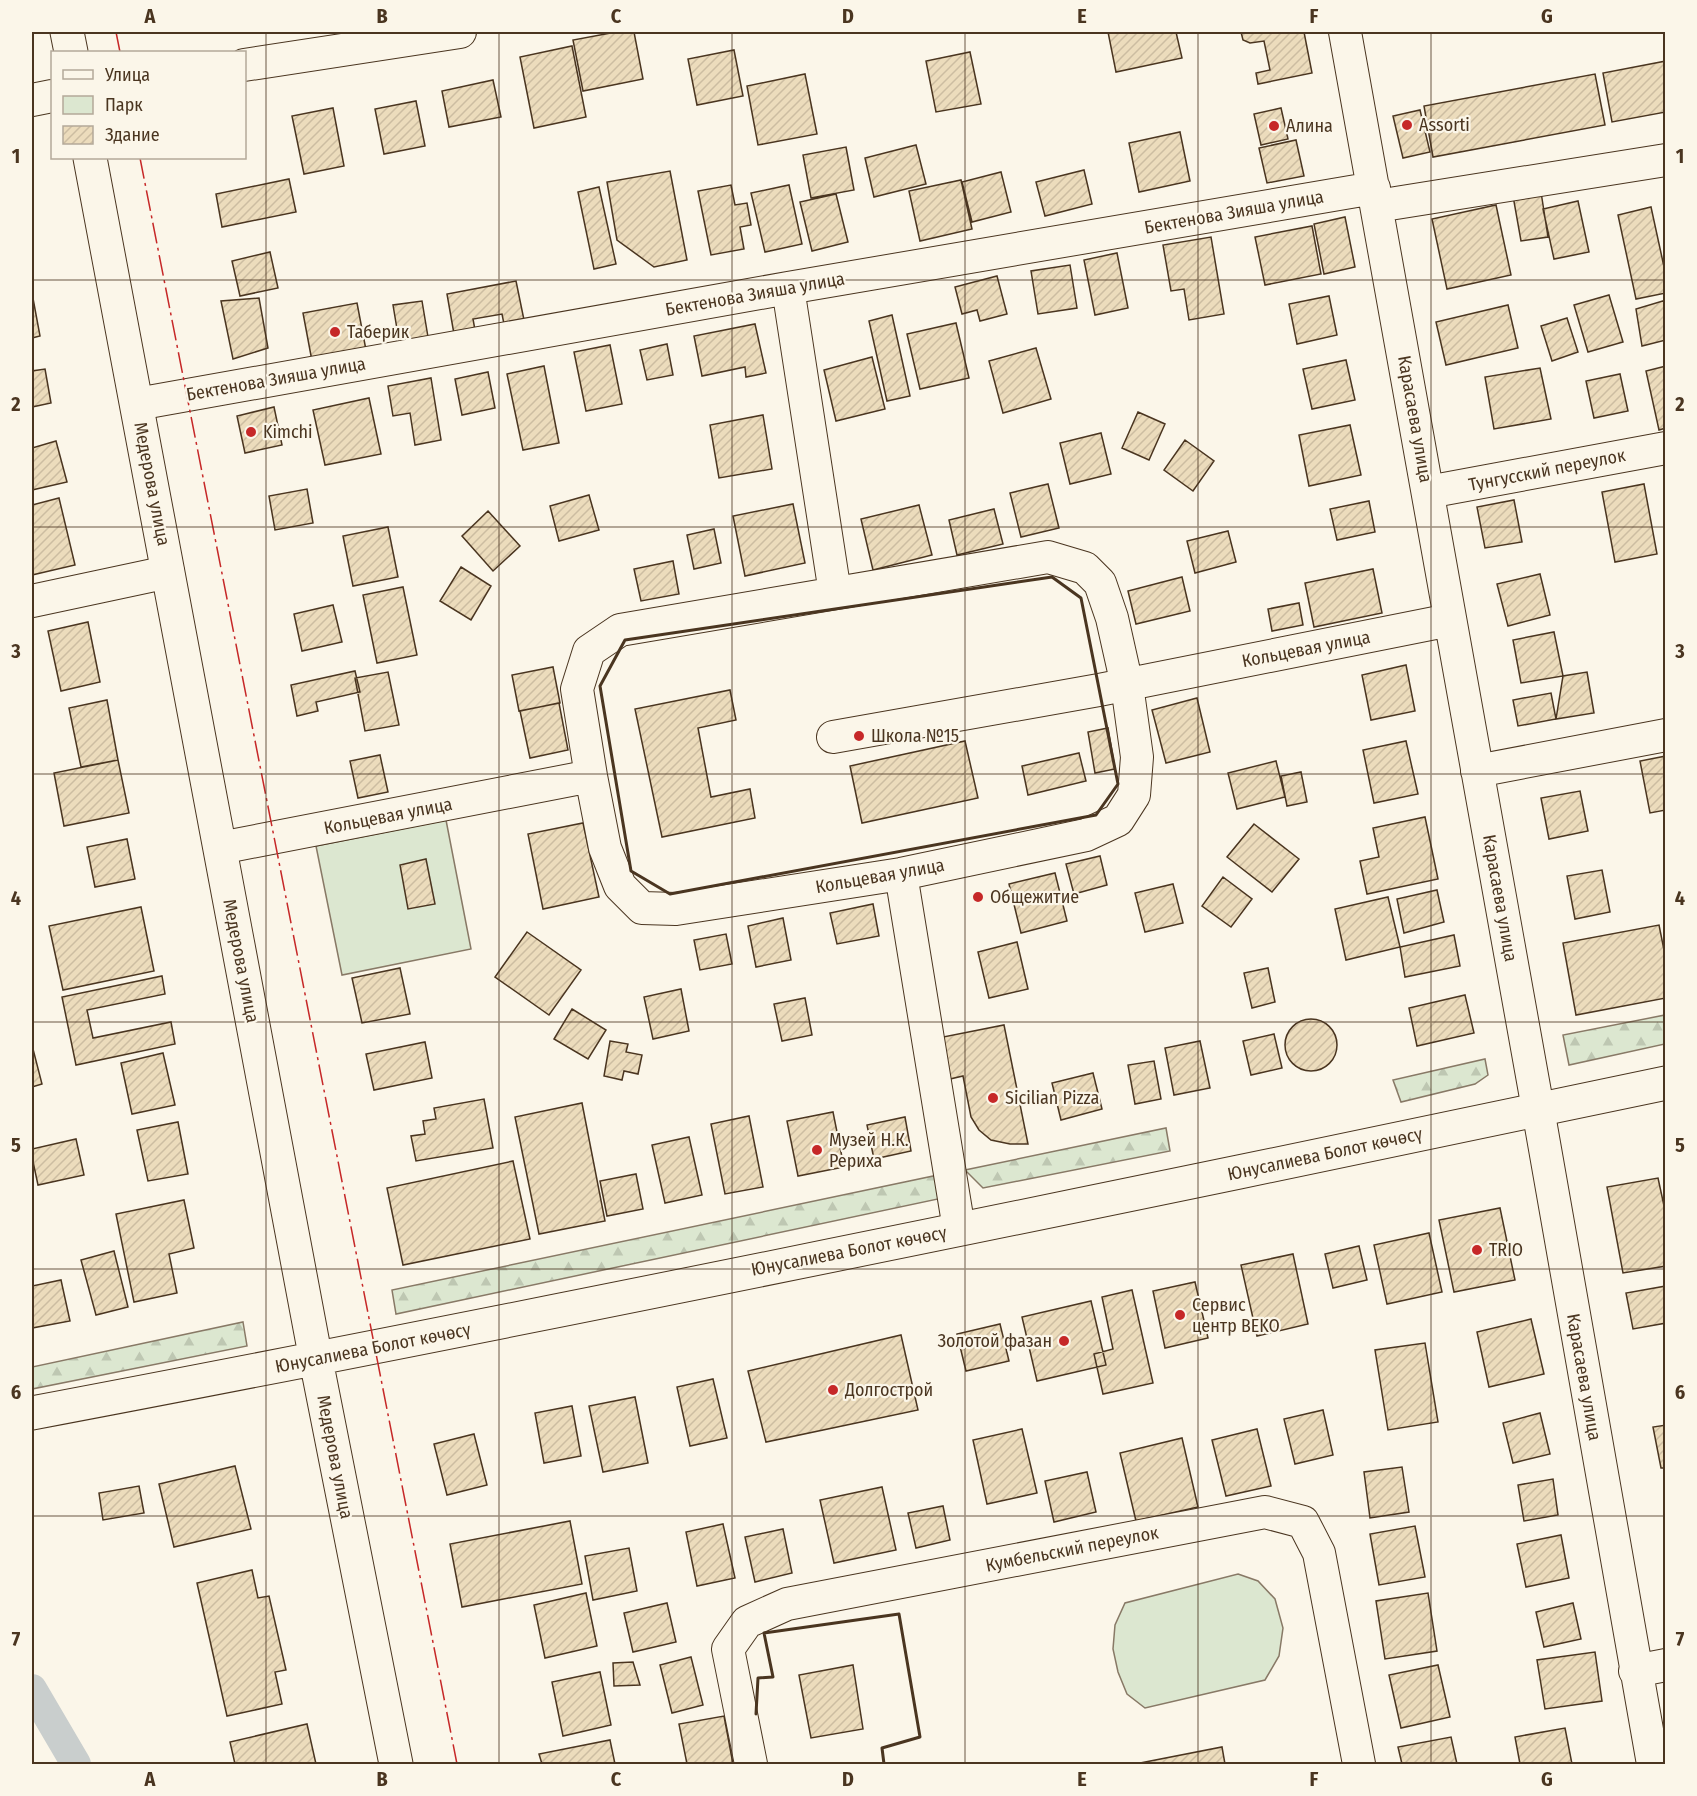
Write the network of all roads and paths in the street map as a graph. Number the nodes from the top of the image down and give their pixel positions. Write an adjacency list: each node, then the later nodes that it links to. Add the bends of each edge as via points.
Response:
1 (67, 32): 4 (main road)
2 (460, 32): 5 (street)
3 (1345, 32): 10 (street, Карасаева улица)
4 (70, 51)
5 (246, 65)
6 (51, 96): 7 (street)
7 (32, 99)
8 (90, 159): 12 (main road, Медерова улица)
9 (1665, 160): 10 (street, Бектенова Зияша улица)
10 (1375, 197): 11 (street, Бектенова Зияша улица); 14 (street, Карасаева улица)
11 (788, 288): 12 (street, Бектенова Зияша улица); 16 (street)
12 (137, 404): 15 (main road, Медерова улица)
13 (1665, 448): 14 (street, Тунгусский переулок)
14 (1428, 492): 18 (street, Карасаева улица)
15 (168, 572): 17 (street); 24 (main road, Медерова улица)
16 (835, 593): 19 (street, Кольцевая улица, via 1048,557 1085,568 1100,583); 23 (street, Кольцевая улица, via 620,630 589,651 577,689)
17 (32, 601)
18 (1450, 620): 19 (street, Кольцевая улица); 22 (street, Карасаева улица)
19 (1127, 685): 21 (street); 25 (street, Кольцевая улица, via 1137,757 1134,795 1118,820 1086,835)
20 (1665, 735): 22 (street)
21 (833, 737)
22 (1477, 771): 27 (street, Карасаева улица)
23 (591, 776): 24 (street, Кольцевая улица); 25 (street, Кольцевая улица, via 605,848 620,886 642,908 676,909)
24 (220, 848): 29 (main road, Медерова улица)
25 (901, 874): 28 (street)
26 (1665, 1083): 27 (main road, Юнусалиева Болот көчөсү)
27 (1538, 1109): 28 (main road, Юнусалиева Болот көчөсү); 32 (street, Карасаева улица)
28 (959, 1229): 29 (main road, Юнусалиева Болот көчөсү)
29 (316, 1359): 30 (main road, Юнусалиева Болот көчөсү); 33 (main road, Медерова улица)
30 (32, 1413)
31 (1665, 1665): 32 (street)
32 (1635, 1671): 36 (street, Карасаева улица)
33 (396, 1764)
34 (751, 1764): 35 (street, Кумбельский переулок, via 728,1649 747,1622 787,1604 1265,1512 1303,1522 1319,1553)
35 (1359, 1764)
36 (1653, 1764)

